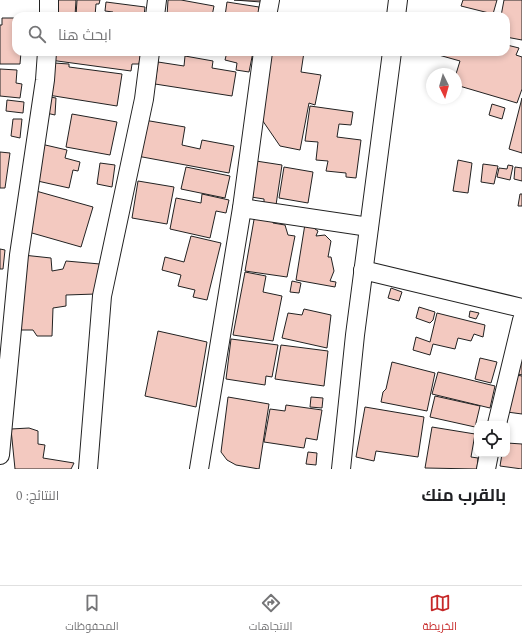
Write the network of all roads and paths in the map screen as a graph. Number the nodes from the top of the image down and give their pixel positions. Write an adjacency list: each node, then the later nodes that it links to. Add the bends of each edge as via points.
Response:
1 (49, 0): 5 (street)
2 (157, 0): 6 (street)
3 (270, 0): 7 (street)
4 (398, 0): 8 (street)
5 (49, 12)
6 (156, 12)
7 (268, 12)
8 (396, 12)
9 (47, 56): 19 (street, via 46,80 19,255)
10 (149, 56): 21 (street, via 144,99 102,296)
11 (262, 56): 13 (street)
12 (391, 56): 14 (street)
13 (242, 208): 14 (street); 22 (street)
14 (369, 227): 15 (street)
15 (364, 270): 16 (street); 23 (street)
16 (522, 308)
17 (522, 320): 18 (street)
18 (498, 421)
19 (0, 455)
20 (488, 457): 24 (street)
21 (88, 469)
22 (199, 469)
23 (341, 469)
24 (486, 469)

